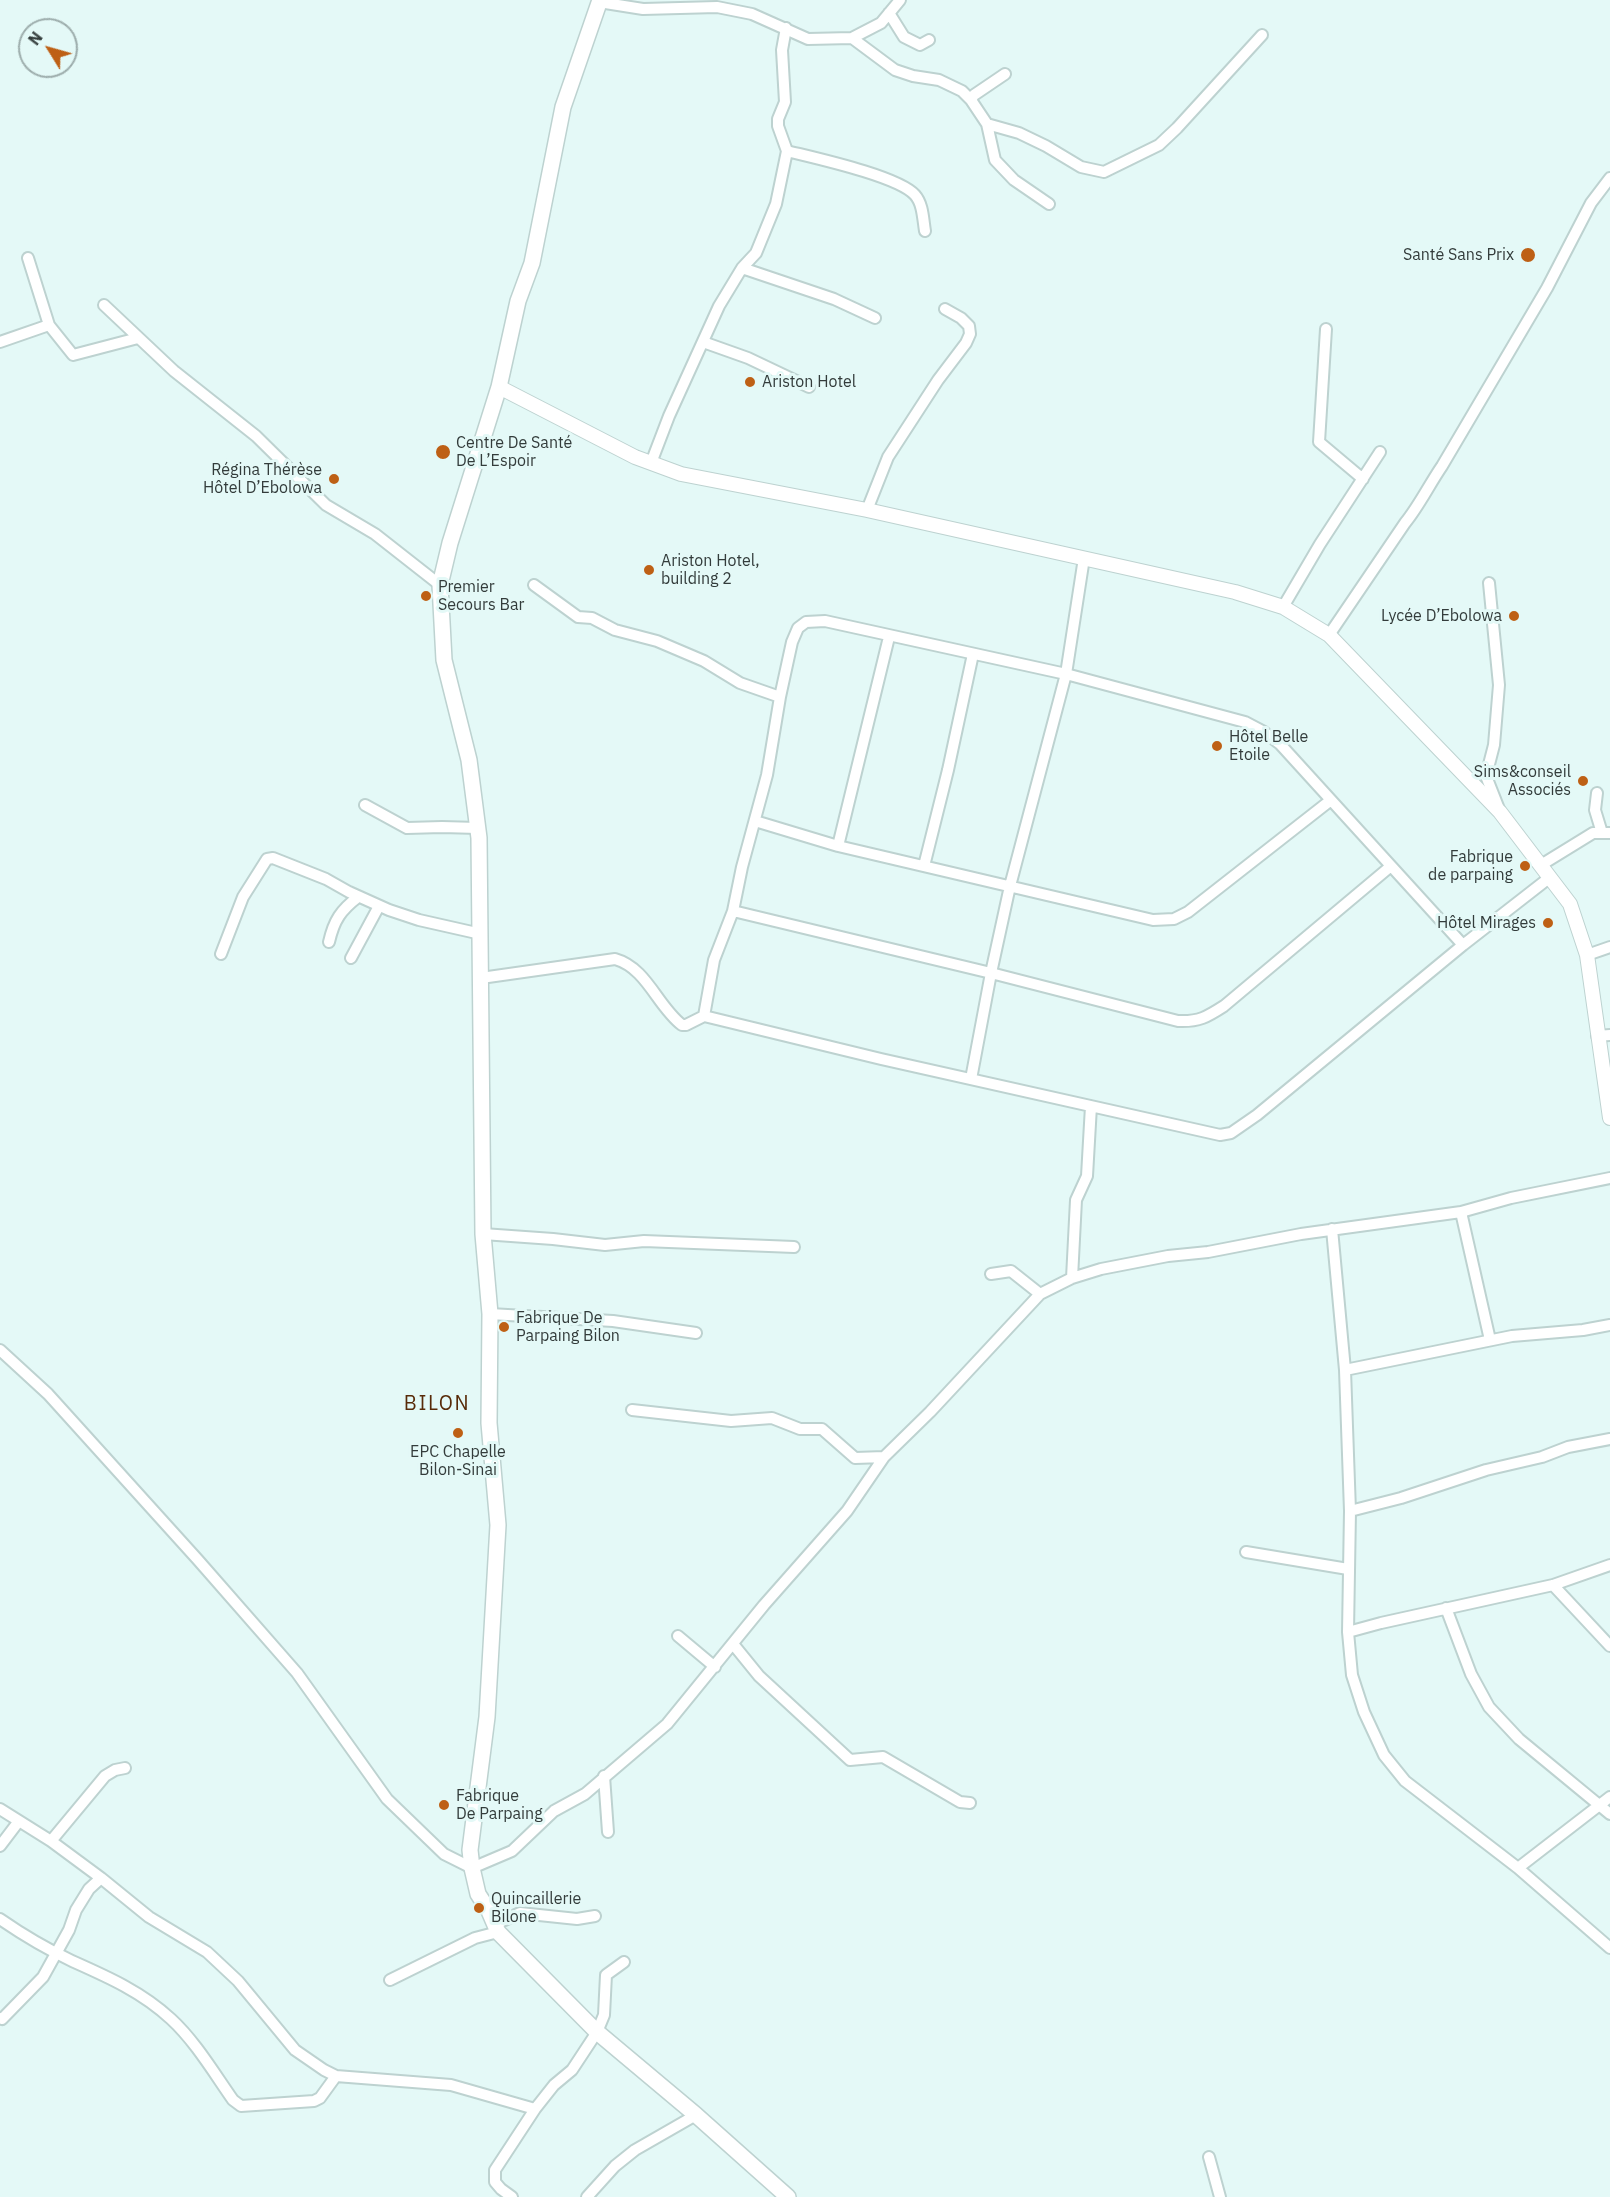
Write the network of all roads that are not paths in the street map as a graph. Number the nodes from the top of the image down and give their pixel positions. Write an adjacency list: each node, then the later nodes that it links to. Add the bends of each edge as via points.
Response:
1 (900, 0): 3 (street)
2 (600, 1): 4 (street, via 643,9 717,7 752,14); 25 (main road, via 563,107 532,263 518,301)
3 (889, 13): 6 (street, via 881,23); 7 (street, via 904,37 920,45)
4 (786, 28): 6 (street, via 808,39); 11 (street, via 782,51 785,102 778,126)
5 (1262, 35): 10 (street, via 1159,145 1104,172 1081,167 1019,133)
6 (852, 38): 9 (street, via 895,70 939,80)
7 (929, 40)
8 (1005, 74): 9 (street)
9 (971, 100): 10 (street)
10 (987, 124): 13 (street, via 995,160 1014,180)
11 (787, 151): 14 (street, via 906,188 920,203); 16 (street, via 776,204 756,253)
12 (1610, 178): 36 (street, via 1591,203 1547,288 1415,511)
13 (1049, 204)
14 (925, 231)
15 (28, 258): 20 (street)
16 (742, 268): 19 (street, via 834,299); 24 (street)
17 (104, 305): 22 (street)
18 (945, 309): 30 (street, via 969,326 966,343 888,457)
19 (875, 318)
20 (49, 325): 22 (street, via 73,355); 23 (street)
21 (1326, 328): 29 (street, via 1319,442)
22 (138, 338): 33 (street, via 256,436 326,505 375,534)
23 (0, 342)
24 (703, 342): 26 (street); 28 (street)
25 (499, 387): 28 (street); 33 (main road)
26 (809, 387)
27 (1380, 452): 29 (street)
28 (651, 463): 30 (street, via 681,474)
29 (1363, 478): 35 (street)
30 (867, 510): 31 (street)
31 (1084, 558): 35 (street, via 1235,592); 39 (street)
32 (1489, 583): 44 (street, via 1499,685 1494,745 1486,776)
33 (440, 585): 46 (main road, via 444,660 469,760)
34 (534, 585): 40 (street, via 578,617 592,618 615,630 657,641)
35 (1283, 607): 36 (street)
36 (1329, 635): 44 (street)
37 (889, 637): 38 (street); 40 (street, via 825,621 806,622 798,628 792,642); 48 (street)
38 (973, 654): 39 (street); 50 (street)
39 (1066, 674): 42 (street, via 1245,722 1280,744); 53 (street)
40 (780, 697): 45 (street)
41 (1597, 793): 47 (street, via 1595,810)
42 (1331, 800): 51 (street); 53 (street, via 1174,919 1153,920)
43 (365, 805): 46 (street, via 407,828)
44 (1500, 812): 49 (street)
45 (755, 821): 48 (street); 56 (street)
46 (478, 828): 57 (main road)
47 (1606, 833): 49 (street, via 1593,833)
48 (838, 846): 50 (street)
49 (1541, 865): 52 (street)
50 (924, 866): 53 (street)
51 (1391, 866): 59 (street); 64 (street, via 1205,1018 1178,1021)
52 (1549, 878): 59 (street); 62 (street, via 1570,904)
53 (1010, 886): 64 (street)
54 (358, 897): 55 (street); 58 (street, via 343,908); 61 (street, via 326,879 267,859 243,897)
55 (379, 906): 57 (street); 63 (street)
56 (733, 912): 64 (street); 66 (street, via 714,960)
57 (481, 934): 65 (main road)
58 (329, 942)
59 (1463, 945): 69 (street, via 1231,1133 1201,1132)
60 (1610, 947): 62 (street)
61 (221, 954)
62 (1587, 955): 67 (street)
63 (351, 958)
64 (991, 973): 68 (street)
65 (481, 978): 66 (street, via 615,959 647,982 682,1025); 74 (main road)
66 (704, 1016): 68 (street)
67 (1604, 1036): 70 (street)
68 (971, 1079): 69 (street)
69 (1091, 1106): 77 (street, via 1087,1176 1076,1200)
70 (1610, 1118)
71 (1610, 1178): 72 (street)
72 (1461, 1212): 73 (street); 82 (street)
73 (1332, 1229): 77 (street, via 1168,1256); 84 (street)
74 (483, 1234): 75 (street, via 605,1245 644,1241); 79 (main road)
75 (794, 1247)
76 (991, 1274): 78 (street, via 1011,1271)
77 (1072, 1278): 78 (street)
78 (1040, 1294): 87 (street)
79 (490, 1314): 81 (street, via 613,1321); 110 (main road, via 489,1423 498,1525 487,1717 470,1850)
80 (1610, 1325): 82 (street)
81 (696, 1333)
82 (1490, 1340): 84 (street)
83 (0, 1350): 110 (street, via 48,1394 289,1664 387,1799 444,1854)
84 (1345, 1370): 88 (street)
85 (632, 1410): 87 (street, via 731,1422 772,1418 800,1429 822,1429 855,1458)
86 (1610, 1439): 88 (street, via 1568,1447)
87 (884, 1457): 96 (street, via 847,1511)
88 (1350, 1510): 91 (street)
89 (1246, 1552): 91 (street)
90 (1610, 1565): 92 (street)
91 (1348, 1569): 94 (street)
92 (1553, 1585): 93 (street); 97 (street)
93 (1446, 1608): 94 (street); 103 (street, via 1471,1674 1489,1707 1519,1739)
94 (1348, 1632): 111 (street, via 1352,1675 1384,1755 1405,1781)
95 (678, 1636): 98 (street)
96 (733, 1644): 98 (street); 102 (street, via 759,1676 850,1760 883,1757 960,1802)
97 (1610, 1646)
98 (715, 1667): 100 (street, via 667,1724)
99 (125, 1768): 108 (street, via 105,1776)
100 (604, 1776): 107 (street); 110 (street, via 585,1794 554,1811 512,1851)
101 (1610, 1797): 103 (street)
102 (970, 1803)
103 (1599, 1805): 105 (street); 111 (street)
104 (0, 1809): 106 (street)
105 (1610, 1814)
106 (19, 1821): 108 (street); 109 (street)
107 (608, 1832)
108 (51, 1841): 112 (street)
109 (0, 1846)
110 (472, 1868): 115 (main road, via 478,1894)
111 (1518, 1868): 116 (street)
112 (101, 1878): 117 (street, via 76,1910); 122 (street, via 149,1917 207,1952 238,1981 295,2050)
113 (595, 1916): 115 (street, via 577,1919 520,1912)
114 (0, 1919): 117 (street)
115 (496, 1927): 119 (street); 121 (main road)
116 (1610, 1948)
117 (56, 1952): 120 (street, via 43,1977); 122 (street, via 108,1976 172,2020 241,2106 314,2101 321,2098)
118 (624, 1962): 121 (street, via 606,1974 604,2015)
119 (390, 1980)
120 (0, 2018)
121 (597, 2032): 123 (street, via 572,2070); 124 (main road)
122 (336, 2076): 123 (street, via 451,2085)
123 (535, 2109): 126 (street, via 495,2170 495,2182)
124 (696, 2115): 127 (street, via 635,2150); 128 (main road)
125 (1209, 2157): 129 (street)
126 (512, 2197)
127 (587, 2197)
128 (788, 2197)
129 (1220, 2197)

